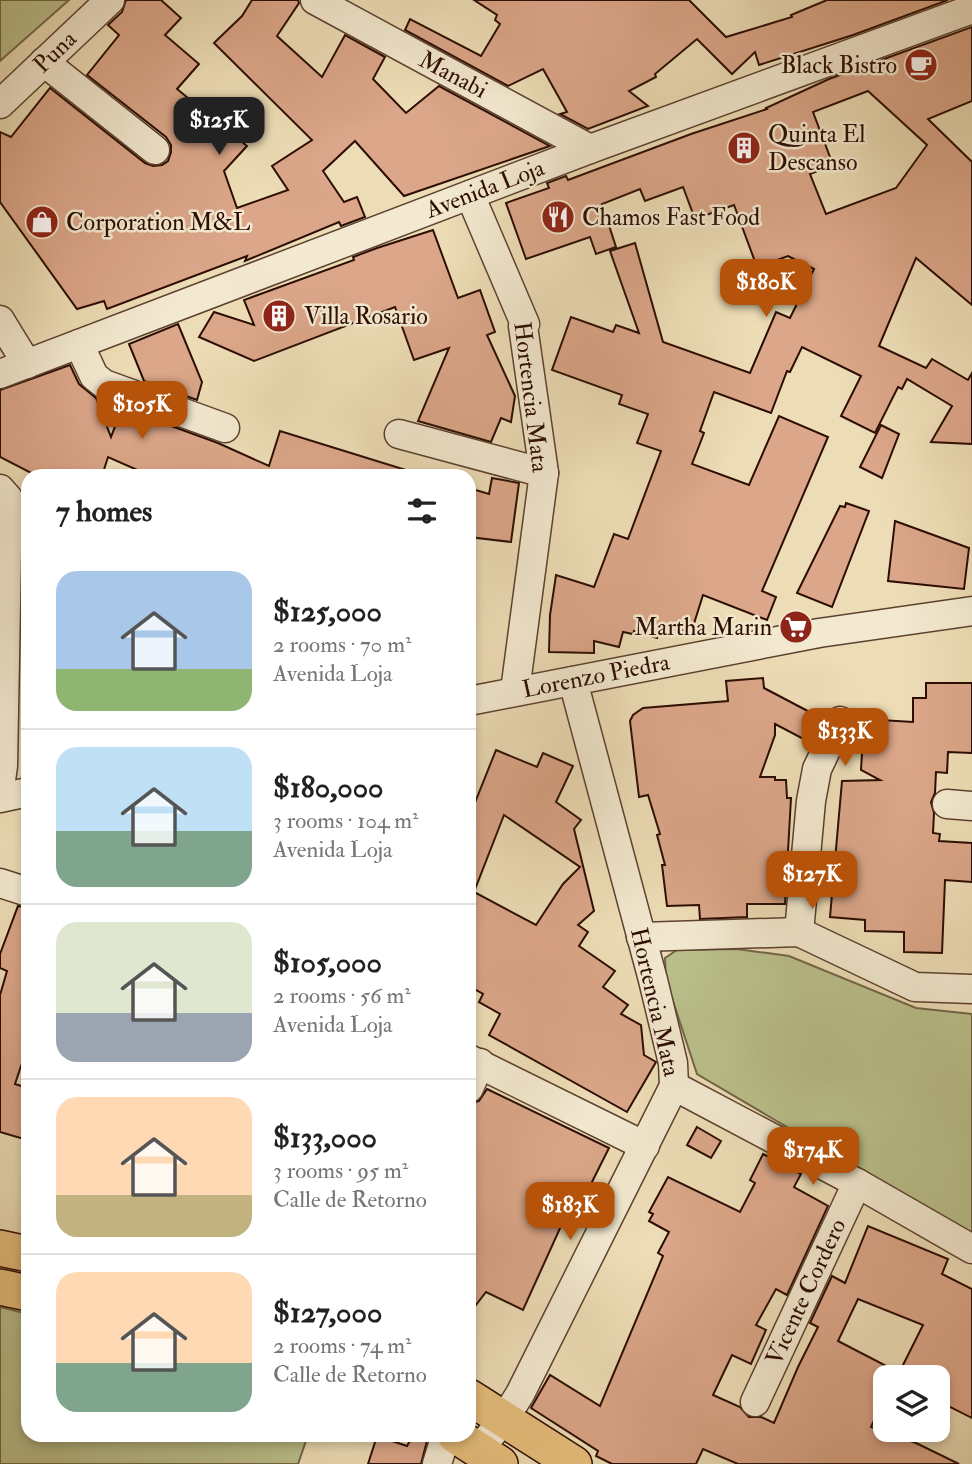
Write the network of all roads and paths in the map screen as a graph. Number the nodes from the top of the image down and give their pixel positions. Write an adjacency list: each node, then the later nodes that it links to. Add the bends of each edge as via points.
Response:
1 (110, 0): 5 (street, Puna)
2 (315, 0): 3 (street, Manabi)
3 (350, 8): 7 (street, Manabi)
4 (972, 9): 7 (street, Avenida Loja)
5 (44, 62): 6 (street, Puna); 8 (street)
6 (0, 104)
7 (590, 149): 9 (street, Avenida Loja)
8 (155, 150)
9 (470, 195): 11 (street, Avenida Loja); 16 (street, Hortencia Mata, via 525,324)
10 (0, 320): 12 (street)
11 (79, 344): 12 (street, Avenida Loja); 14 (street, via 94,376 104,384)
12 (27, 364): 13 (street, Avenida Loja)
13 (0, 374)
14 (226, 428)
15 (399, 434): 16 (street)
16 (544, 472): 20 (street, Hortencia Mata)
17 (0, 489): 23 (street, via 8,498)
18 (972, 611): 19 (street, Lorenzo Piedra, via 819,633)
19 (573, 681): 20 (street, Lorenzo Piedra); 29 (street, Hortencia Mata)
20 (515, 691): 21 (street, Lorenzo Piedra)
21 (476, 699)
22 (840, 721): 28 (street, via 817,769)
23 (0, 787)
24 (21, 794): 25 (street)
25 (0, 798)
26 (0, 883): 27 (street)
27 (21, 890)
28 (799, 932): 29 (street); 30 (street, via 915,987)
29 (641, 937): 32 (street, Hortencia Mata, via 673,1063)
30 (972, 989)
31 (476, 1071): 33 (street)
32 (674, 1086): 33 (street, Hortencia Mata); 34 (street)
33 (645, 1146): 42 (street, Hortencia Mata)
34 (857, 1183): 36 (street); 41 (street, Vicente Cordero)
35 (0, 1248): 37 (main road)
36 (972, 1249)
37 (21, 1252)
38 (0, 1287): 39 (main road)
39 (21, 1292)
40 (476, 1401): 42 (main road)
41 (755, 1402)
42 (504, 1419): 44 (street, Hortencia Mata); 46 (main road)
43 (444, 1442): 45 (street)
44 (478, 1449)
45 (438, 1464)
46 (574, 1464)

